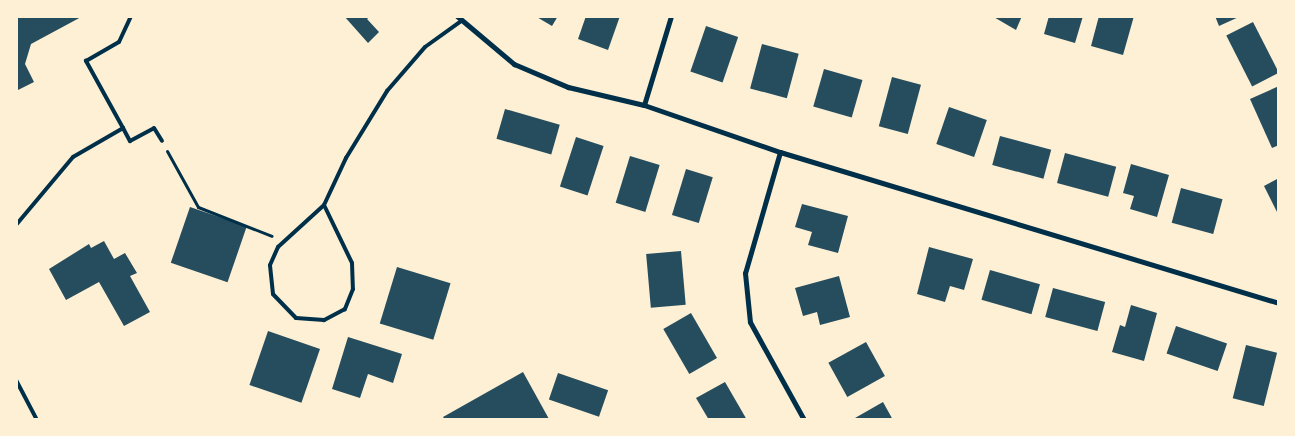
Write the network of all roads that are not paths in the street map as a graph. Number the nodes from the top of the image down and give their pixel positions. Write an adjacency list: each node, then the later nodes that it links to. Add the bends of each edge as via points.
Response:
1 (131, 16): 5 (lane, via 119,42 86,61)
2 (671, 16): 4 (street)
3 (459, 19): 4 (street, via 514,64 568,87); 8 (lane, via 432,41 387,91 346,158)
4 (644, 105): 7 (street)
5 (123, 128): 6 (lane, via 130,141 154,128); 9 (lane, via 73,157)
6 (162, 142)
7 (780, 152): 10 (street); 13 (street, via 744,273 750,322)
8 (324, 205): 8 (lane, via 283,241 270,265 273,294 296,318 324,320 345,309 353,289 352,263)
9 (16, 225)
10 (1279, 303)
11 (16, 380): 12 (lane)
12 (37, 420)
13 (804, 420)

